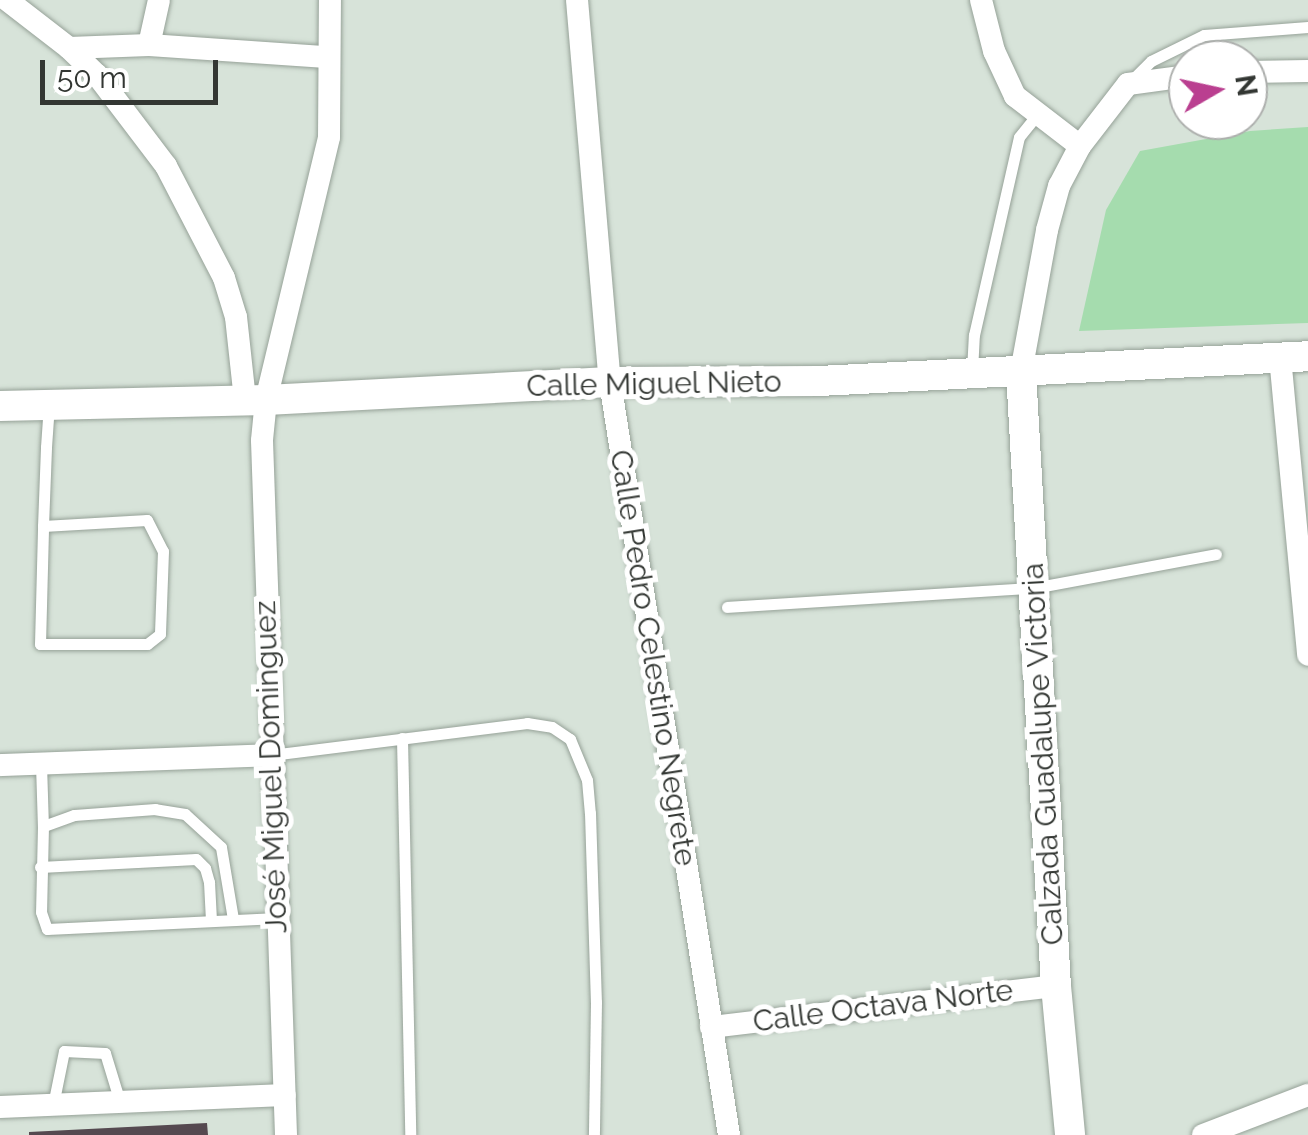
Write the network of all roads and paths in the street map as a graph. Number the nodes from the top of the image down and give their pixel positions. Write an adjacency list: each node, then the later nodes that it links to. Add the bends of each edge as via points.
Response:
1 (7, 0): 8 (street)
2 (159, 0): 7 (street)
3 (330, 0): 9 (street)
4 (577, 0): 19 (street, Calle Pedro Celestino Negrete)
5 (982, 0): 14 (street, via 1002,73)
6 (1308, 27): 13 (lane, via 1204,34 1151,61)
7 (149, 44): 8 (street); 9 (street)
8 (70, 48): 20 (street, via 130,114 200,228 236,317)
9 (328, 57): 20 (street, via 324,170)
10 (1308, 71): 11 (street)
11 (1268, 72)
12 (1168, 79): 13 (street)
13 (1128, 84): 15 (street)
14 (1036, 116): 15 (street); 18 (lane, via 1019,137 974,335)
15 (1080, 146): 17 (street, via 1046,230)
16 (1294, 357): 17 (street, Calle Miguel Nieto); 27 (street)
17 (1021, 372): 18 (street, Calle Miguel Nieto); 25 (street, Calzada Guadalupe Victoria)
18 (972, 374): 19 (street, Calle Miguel Nieto)
19 (610, 382): 20 (street, Calle Miguel Nieto); 38 (street, Calle Pedro Celestino Negrete)
20 (255, 400): 21 (street, Calle Miguel Nieto); 29 (street, José Miguel Dominguez)
21 (49, 405): 22 (street, Calle Miguel Nieto); 23 (lane)
22 (0, 406)
23 (43, 526): 23 (lane, via 147,520 163,551 160,634 147,644 40,644)
24 (1216, 554): 25 (lane)
25 (1034, 588): 26 (lane); 37 (street, Calzada Guadalupe Victoria)
26 (727, 607)
27 (1308, 655)
28 (402, 738): 29 (lane); 45 (lane); 46 (lane, via 527,724 552,727 579,755 590,832)
29 (271, 756): 30 (street); 34 (street, José Miguel Dominguez)
30 (40, 764): 31 (street); 32 (lane)
31 (0, 766)
32 (43, 826): 33 (lane); 35 (lane, via 74,815 155,809 185,814 222,847)
33 (40, 867): 36 (lane, via 196,859 209,882); 36 (lane, via 47,929)
34 (278, 918): 35 (lane); 39 (street, José Miguel Dominguez)
35 (233, 919): 36 (lane)
36 (210, 921)
37 (1056, 986): 38 (street, Calle Octava Norte); 48 (street, Calzada Guadalupe Victoria)
38 (711, 1027): 47 (street, Calle Pedro Celestino Negrete)
39 (285, 1095): 41 (street); 44 (street, José Miguel Dominguez)
40 (1308, 1095): 49 (street)
41 (120, 1102): 42 (street); 42 (lane, via 106,1053 64,1052)
42 (53, 1105): 43 (street)
43 (0, 1107)
44 (286, 1135)
45 (410, 1135)
46 (594, 1135)
47 (728, 1135)
48 (1070, 1135)
49 (1203, 1135)

